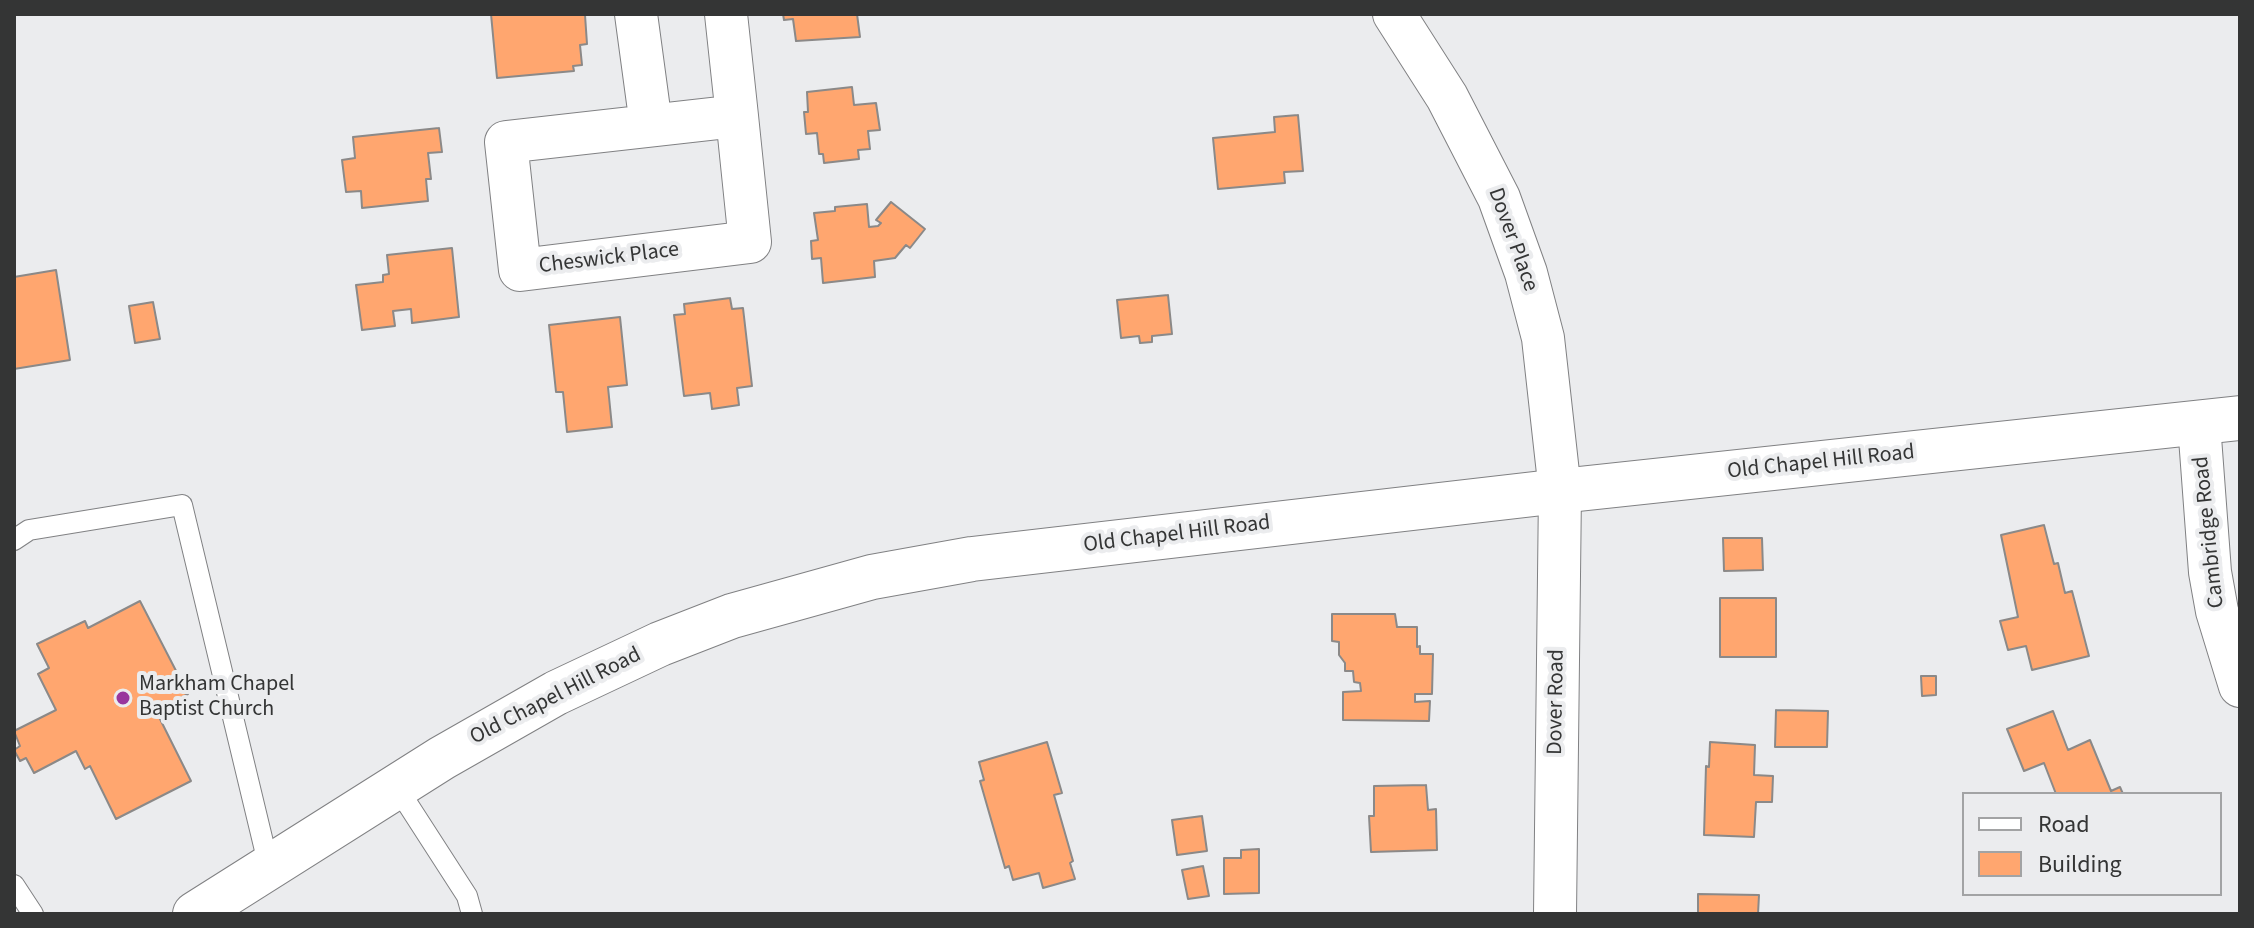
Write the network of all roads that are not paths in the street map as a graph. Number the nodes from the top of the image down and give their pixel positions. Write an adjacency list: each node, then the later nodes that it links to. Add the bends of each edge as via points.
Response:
1 (636, 14): 5 (street)
2 (726, 14): 4 (street, Cheswick Place)
3 (1394, 14): 7 (street, Dover Place, via 1454,109 1513,234 1543,338)
4 (737, 116): 5 (street, Cheswick Place); 5 (street, Cheswick Place, via 750,242 520,270 506,142)
5 (651, 125)
6 (2220, 421): 7 (street, Old Chapel Hill Road); 9 (street, Cambridge Road, via 2210,572)
7 (1560, 491): 10 (street, Old Chapel Hill Road, via 988,557 872,577 732,616 660,644 556,693); 16 (street, Dover Road)
8 (14, 540): 11 (lane, via 29,530 182,505)
9 (2240, 686)
10 (396, 786): 11 (street, Old Chapel Hill Road); 15 (lane, via 467,896)
11 (269, 867): 14 (street, Old Chapel Hill Road)
12 (14, 885): 13 (lane)
13 (33, 914)
14 (195, 914)
15 (472, 914)
16 (1555, 914)

